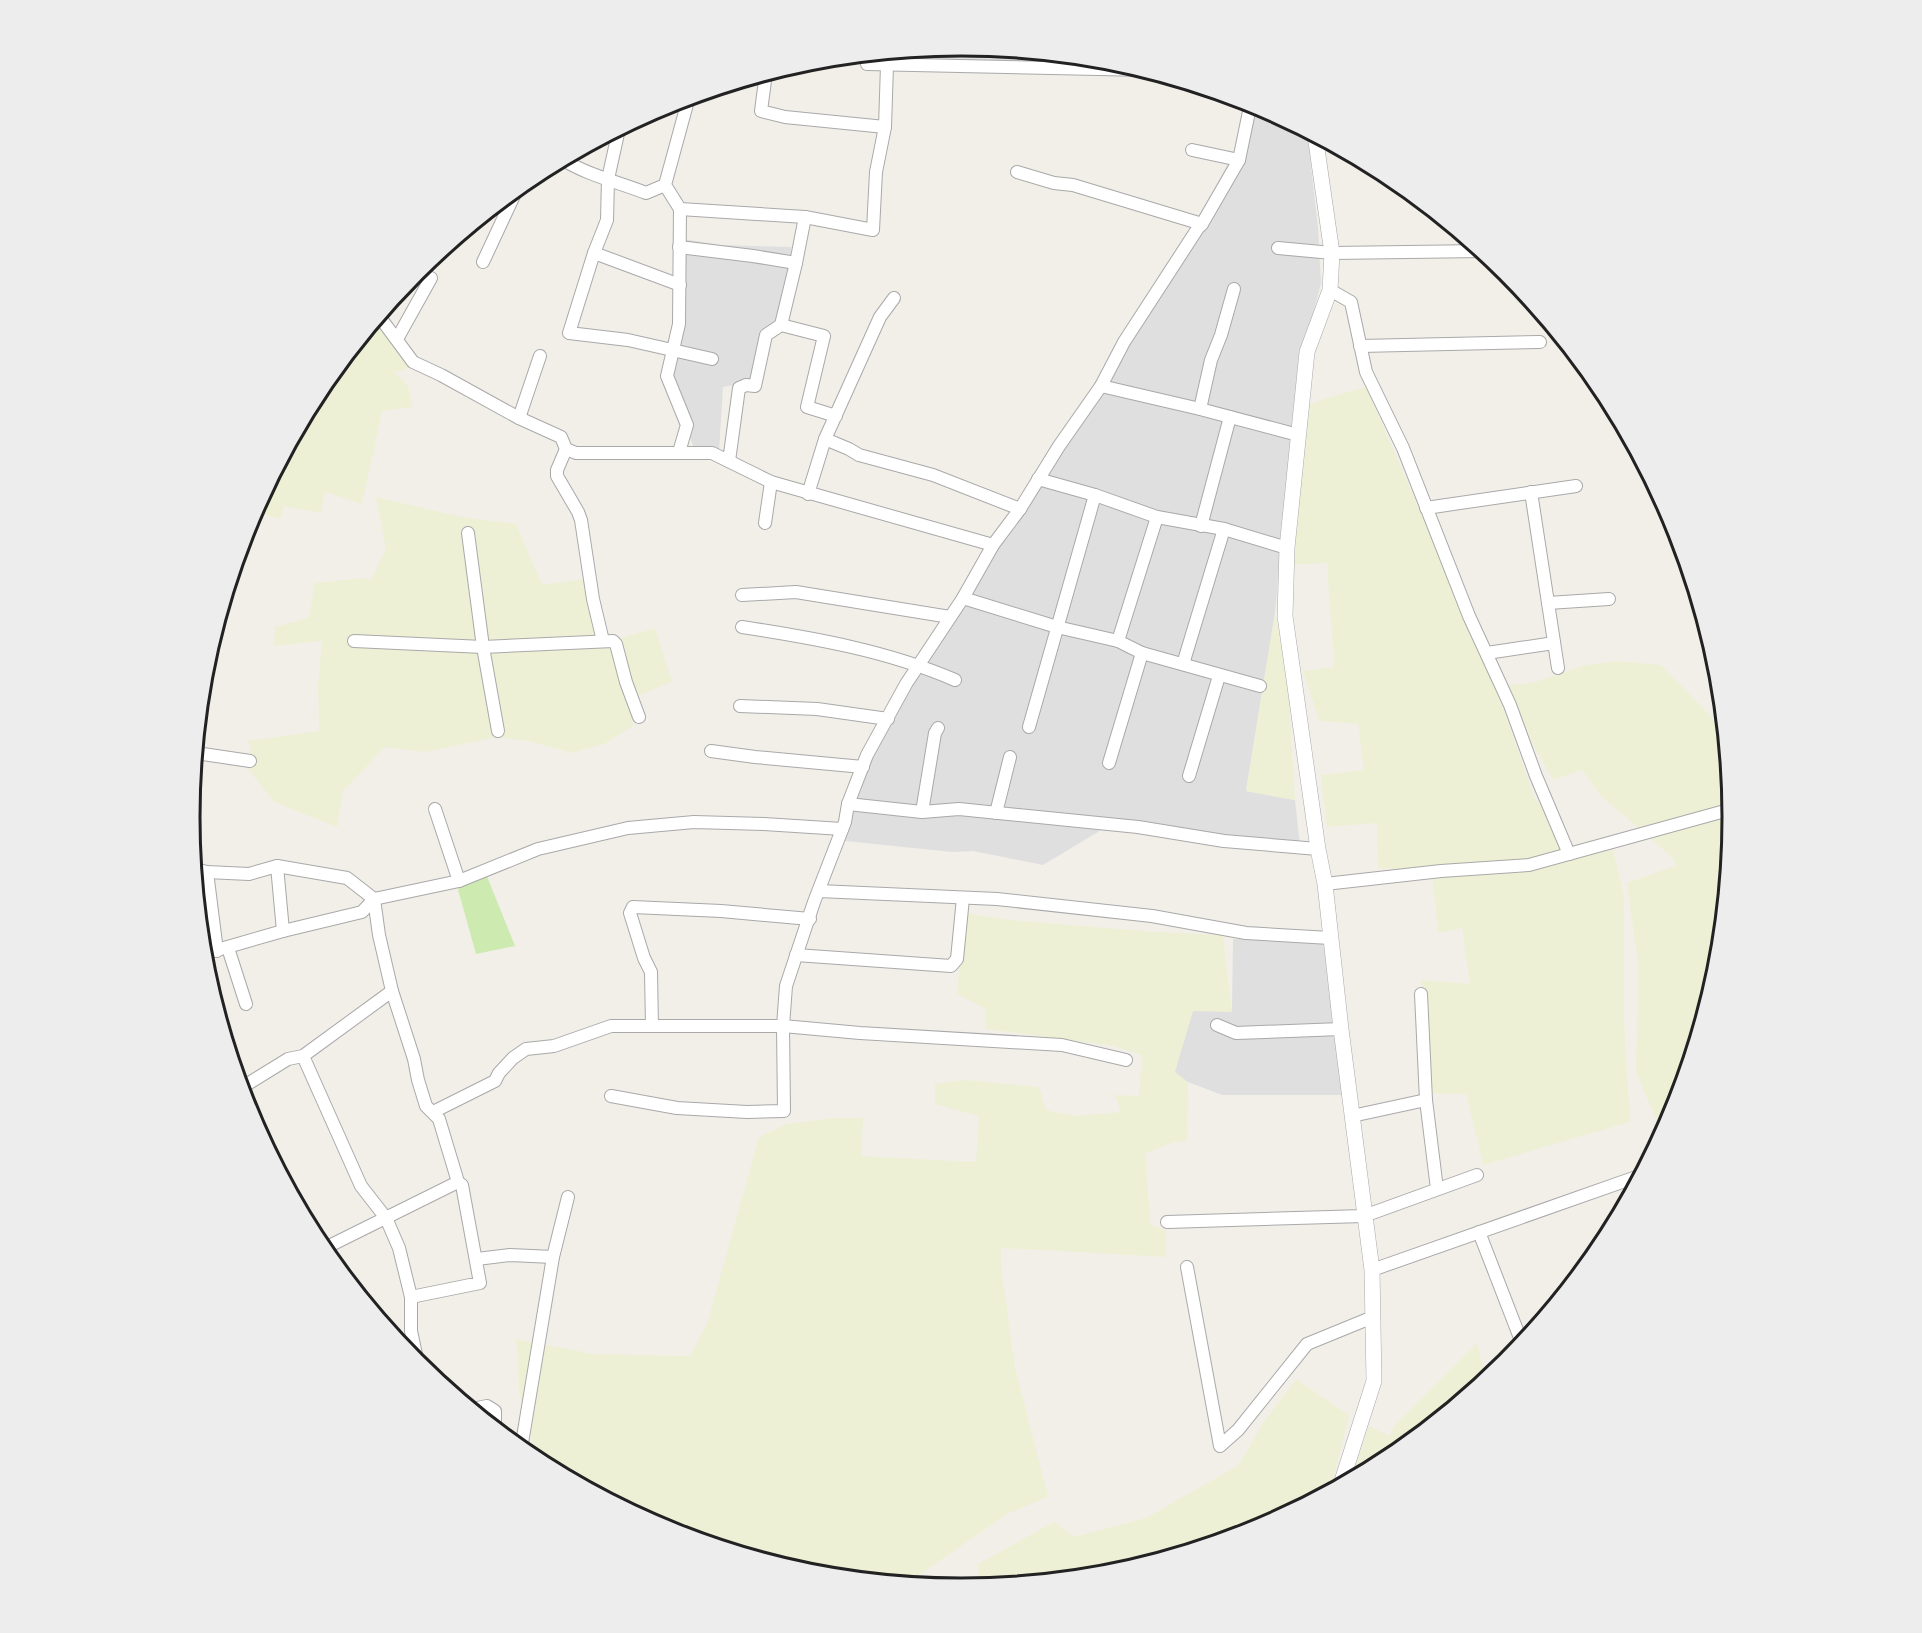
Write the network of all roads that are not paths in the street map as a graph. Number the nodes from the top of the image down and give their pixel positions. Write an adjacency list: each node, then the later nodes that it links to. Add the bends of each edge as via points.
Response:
1 (867, 62): 2 (street)
2 (887, 65): 3 (street); 7 (street)
3 (1104, 69)
4 (765, 81): 7 (street, via 761,111)
5 (686, 107): 15 (street)
6 (1249, 112): 11 (street)
7 (885, 127): 18 (street, via 876,172 873,230)
8 (617, 138): 14 (street)
9 (1316, 144): 24 (street)
10 (1192, 150): 11 (street)
11 (1239, 160): 19 (street)
12 (570, 164): 14 (street)
13 (1017, 172): 19 (street)
14 (608, 179): 15 (street, via 645,194); 23 (street, via 607,219)
15 (665, 186): 17 (street)
16 (509, 205): 25 (street)
17 (680, 209): 18 (street); 20 (street)
18 (805, 217): 26 (street)
19 (1202, 224): 40 (street, via 1136,323)
20 (679, 247): 26 (street); 28 (street)
21 (1278, 248): 24 (street)
22 (1471, 251): 24 (street)
23 (594, 253): 28 (street); 37 (street, via 569,333)
24 (1332, 253): 30 (street)
25 (483, 262)
26 (796, 263): 33 (street)
27 (431, 278): 34 (street)
28 (680, 285): 37 (street, via 679,324)
29 (1234, 289): 41 (street)
30 (1330, 290): 36 (street, via 1351,302); 45 (street, via 1307,352)
31 (894, 298): 42 (street, via 880,317)
32 (383, 322): 34 (street)
33 (781, 325): 42 (street, via 824,336 807,407); 49 (street, via 766,335 755,386 739,388)
34 (396, 339): 44 (street, via 413,362)
35 (1540, 342): 36 (street)
36 (1360, 346): 56 (street, via 1366,372 1403,448)
37 (673, 350): 39 (street); 48 (street, via 667,376 687,425)
38 (540, 356): 44 (street)
39 (712, 359)
40 (1101, 386): 41 (street); 50 (street)
41 (1200, 409): 43 (street)
42 (836, 416): 46 (street)
43 (1230, 417): 45 (street); 60 (street)
44 (519, 418): 47 (street, via 561,437)
45 (1298, 435): 64 (street)
46 (825, 439): 54 (street); 57 (street, via 859,455 933,475)
47 (566, 448): 48 (street, via 576,453); 73 (street, via 558,476 581,520)
48 (679, 452): 49 (street, via 712,453)
49 (729, 461): 51 (street)
50 (1038, 479): 55 (street); 57 (street)
51 (771, 482): 54 (street); 59 (street)
52 (1576, 486): 53 (street)
53 (1531, 492): 56 (street); 68 (street)
54 (808, 494): 63 (street)
55 (1095, 495): 58 (street); 71 (street)
56 (1426, 508): 78 (street)
57 (1020, 509): 63 (street)
58 (1157, 517): 60 (street); 74 (street)
59 (765, 523)
60 (1201, 526): 61 (street)
61 (1224, 529): 64 (street); 80 (street)
62 (468, 533): 76 (street)
63 (993, 545): 66 (street)
64 (1287, 548): 104 (street, via 1285,616)
65 (742, 596): 69 (street, via 796,592)
66 (963, 598): 69 (street); 71 (street)
67 (1609, 599): 68 (street)
68 (1548, 603): 75 (street)
69 (950, 617): 79 (street)
70 (742, 627): 79 (street, via 801,636)
71 (1057, 627): 74 (street); 88 (street)
72 (354, 641): 76 (street)
73 (603, 641): 76 (street); 86 (street, via 615,642)
74 (1118, 641): 77 (street)
75 (1554, 643): 78 (street); 81 (street)
76 (483, 647): 90 (street)
77 (1142, 653): 80 (street); 95 (street)
78 (1487, 653): 105 (street)
79 (919, 664): 83 (street); 87 (street)
80 (1183, 664): 82 (street)
81 (1558, 668)
82 (1219, 676): 84 (street); 97 (street)
83 (955, 680)
84 (1260, 686)
85 (740, 706): 87 (street, via 818,708)
86 (639, 717)
87 (888, 718): 96 (street)
88 (1029, 727)
89 (938, 728): 100 (street)
90 (498, 731)
91 (711, 751): 96 (street)
92 (203, 754): 94 (street)
93 (1010, 757): 102 (street)
94 (250, 760)
95 (1109, 763)
96 (863, 767): 98 (street)
97 (1189, 776)
98 (848, 804): 100 (street); 103 (street)
99 (435, 809): 109 (street)
100 (922, 812): 102 (street, via 959,809)
101 (1722, 812): 105 (street)
102 (996, 813): 104 (street)
103 (842, 829): 109 (street, via 694,822 628,828 538,849); 111 (street)
104 (1318, 849): 110 (street)
105 (1569, 854): 110 (street, via 1529,865)
106 (277, 866): 107 (street, via 249,874); 113 (street, via 347,878); 115 (street)
107 (202, 870)
108 (203, 878): 117 (street)
109 (459, 881): 113 (street)
110 (1325, 884): 116 (street)
111 (819, 891): 112 (street); 114 (street)
112 (963, 898): 116 (street, via 997,898 1152,916 1246,933); 119 (street, via 957,959 951,966)
113 (374, 899): 115 (street, via 362,912); 120 (street)
114 (810, 919): 119 (street); 124 (street, via 633,907 630,913 651,972)
115 (283, 931): 117 (street)
116 (1330, 938): 126 (street)
117 (222, 949): 118 (street); 122 (street)
118 (213, 951)
119 (796, 955): 125 (street, via 786,986)
120 (392, 991): 127 (street); 132 (street, via 426,1106)
121 (1421, 994): 131 (street)
122 (246, 1004)
123 (1217, 1025): 126 (street, via 1236,1033)
124 (652, 1026): 125 (street); 132 (street, via 611,1026 554,1046 526,1049 513,1058 495,1081)
125 (783, 1026): 128 (street, via 1062,1045); 130 (street, via 784,1111 677,1108)
126 (1341, 1029): 133 (street)
127 (303, 1056): 129 (street, via 288,1059); 140 (street, via 361,1186)
128 (1126, 1060)
129 (249, 1083)
130 (611, 1096)
131 (1426, 1100): 133 (street); 137 (street)
132 (433, 1112): 136 (street, via 439,1119)
133 (1352, 1116): 139 (street)
134 (1477, 1175): 137 (street)
135 (1630, 1179): 142 (street)
136 (458, 1182): 140 (street); 145 (street, via 462,1185)
137 (1437, 1189): 139 (street)
138 (568, 1197): 144 (street)
139 (1364, 1215): 141 (street); 147 (street)
140 (386, 1218): 143 (street); 148 (street, via 399,1248)
141 (1167, 1222)
142 (1479, 1232): 147 (street); 150 (street)
143 (332, 1245)
144 (553, 1257): 145 (street, via 510,1255); 154 (street)
145 (477, 1259): 148 (street, via 480,1283)
146 (1187, 1267): 149 (street, via 1220,1446 1238,1430 1307,1344)
147 (1372, 1270): 149 (street)
148 (411, 1297): 151 (street)
149 (1372, 1317): 155 (street, via 1374,1381)
150 (1518, 1334)
151 (414, 1345)
152 (482, 1407): 153 (street, via 495,1411)
153 (495, 1418)
154 (523, 1438)
155 (1344, 1474)

